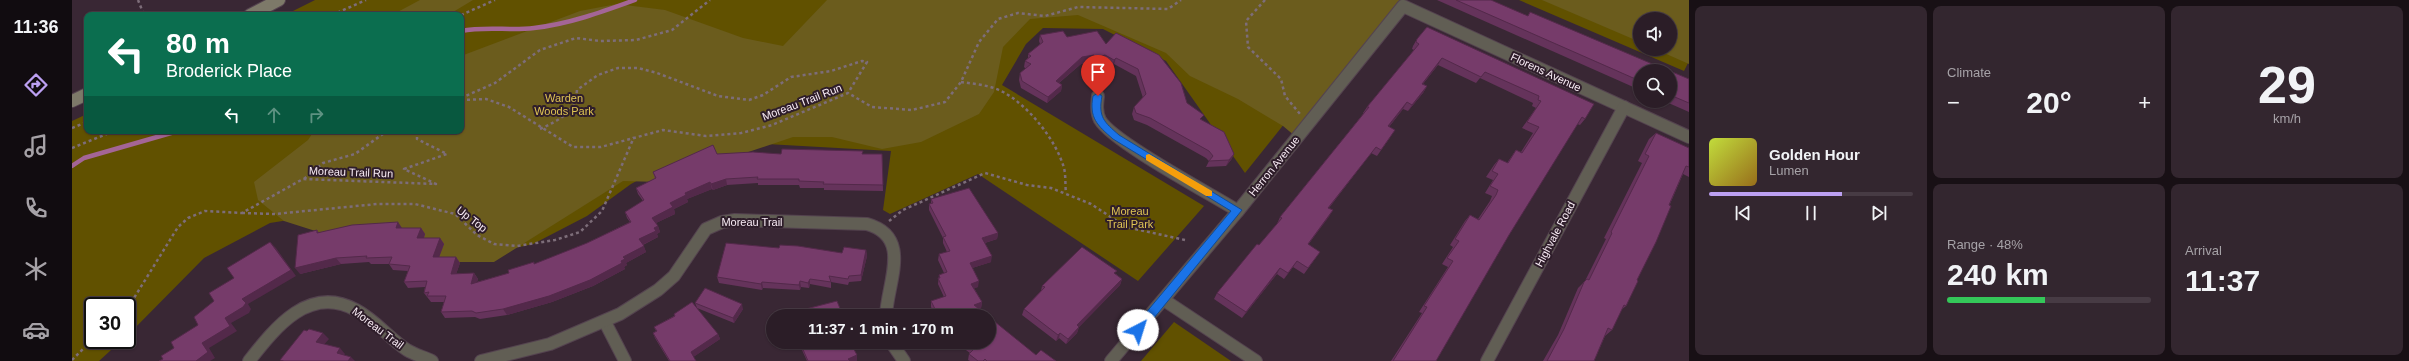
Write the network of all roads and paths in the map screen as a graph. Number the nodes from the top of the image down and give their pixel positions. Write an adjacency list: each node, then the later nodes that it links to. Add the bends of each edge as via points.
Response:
1 (138, 0): 9 (path)
2 (279, 0): 10 (main road)
3 (366, 0): 11 (path)
4 (495, 0): 12 (path)
5 (710, 0): 17 (path, via 672,30 636,40 600,42 576,38 540,50 495,83)
6 (1181, 0): 13 (path, Moreau Trail Run, via 1168,9 1078,7 1045,16 1018,13 998,19 979,42)
7 (1265, 0): 22 (path, via 1246,21 1248,47 1281,78 1285,96)
8 (1403, 6): 20 (street, Florens Avenue); 22 (street, Herron Avenue)
9 (143, 12)
10 (256, 12)
11 (339, 12)
12 (464, 13)
13 (961, 82): 14 (path, Moreau Trail Run, via 945,102 912,110 872,107); 32 (path, via 1004,93 1039,126 1064,168)
14 (848, 93): 24 (path, via 849,86 865,69 867,62 790,78 759,97 741,100 704,94 696,88 649,71 619,66 591,77 577,90 578,101 572,110 561,119); 28 (path, Moreau Trail Run, via 772,125 741,133 706,136 663,130)
15 (84, 95): 19 (main road)
16 (1098, 96): 33 (street, via 1095,109 1101,124 1116,137)
17 (464, 98)
18 (464, 99): 24 (path, Moreau Trail Run, via 486,99 509,107)
19 (72, 101)
20 (1624, 107): 29 (street, Florens Avenue); 51 (street, Highvale Road)
21 (84, 123): 23 (path)
22 (1308, 124): 33 (street, Herron Avenue)
23 (72, 128)
24 (540, 129): 28 (path, Moreau Trail Run, via 573,147 601,147)
25 (106, 134): 30 (path)
26 (383, 134): 31 (path, via 355,154 322,163)
27 (417, 134): 31 (path, Moreau Trail Run, via 417,139 447,154 404,169 436,184)
28 (634, 137): 34 (path, Up Top, via 602,211 580,232 555,240 517,246 494,244 477,235 455,214 415,204)
29 (1689, 137)
30 (72, 148)
31 (304, 179): 34 (path, Moreau Trail Run)
32 (1066, 193): 35 (path, via 985,173 903,210); 36 (path, via 1091,204 1126,227)
33 (1238, 210): 38 (street, Herron Avenue)
34 (242, 213): 37 (path, via 205,211 188,218 178,227)
35 (881, 228): 39 (street, via 892,241 895,255); 40 (street, Moreau Trail, via 860,224 735,220 716,222 701,231 681,268 658,290)
36 (1185, 240)
37 (135, 297)
38 (1164, 300): 49 (street, Herron Avenue); 50 (street)
39 (887, 309)
40 (605, 322): 46 (street, Moreau Trail, via 555,341); 47 (street)
41 (84, 348): 43 (path)
42 (896, 349): 48 (street)
43 (72, 360)
44 (249, 361): 45 (street, Moreau Trail, via 275,329 289,317 304,308 323,302 339,301 356,310 408,350)
45 (432, 361)
46 (481, 361)
47 (625, 361)
48 (904, 361)
49 (1111, 361)
50 (1256, 361)
51 (1487, 361)

